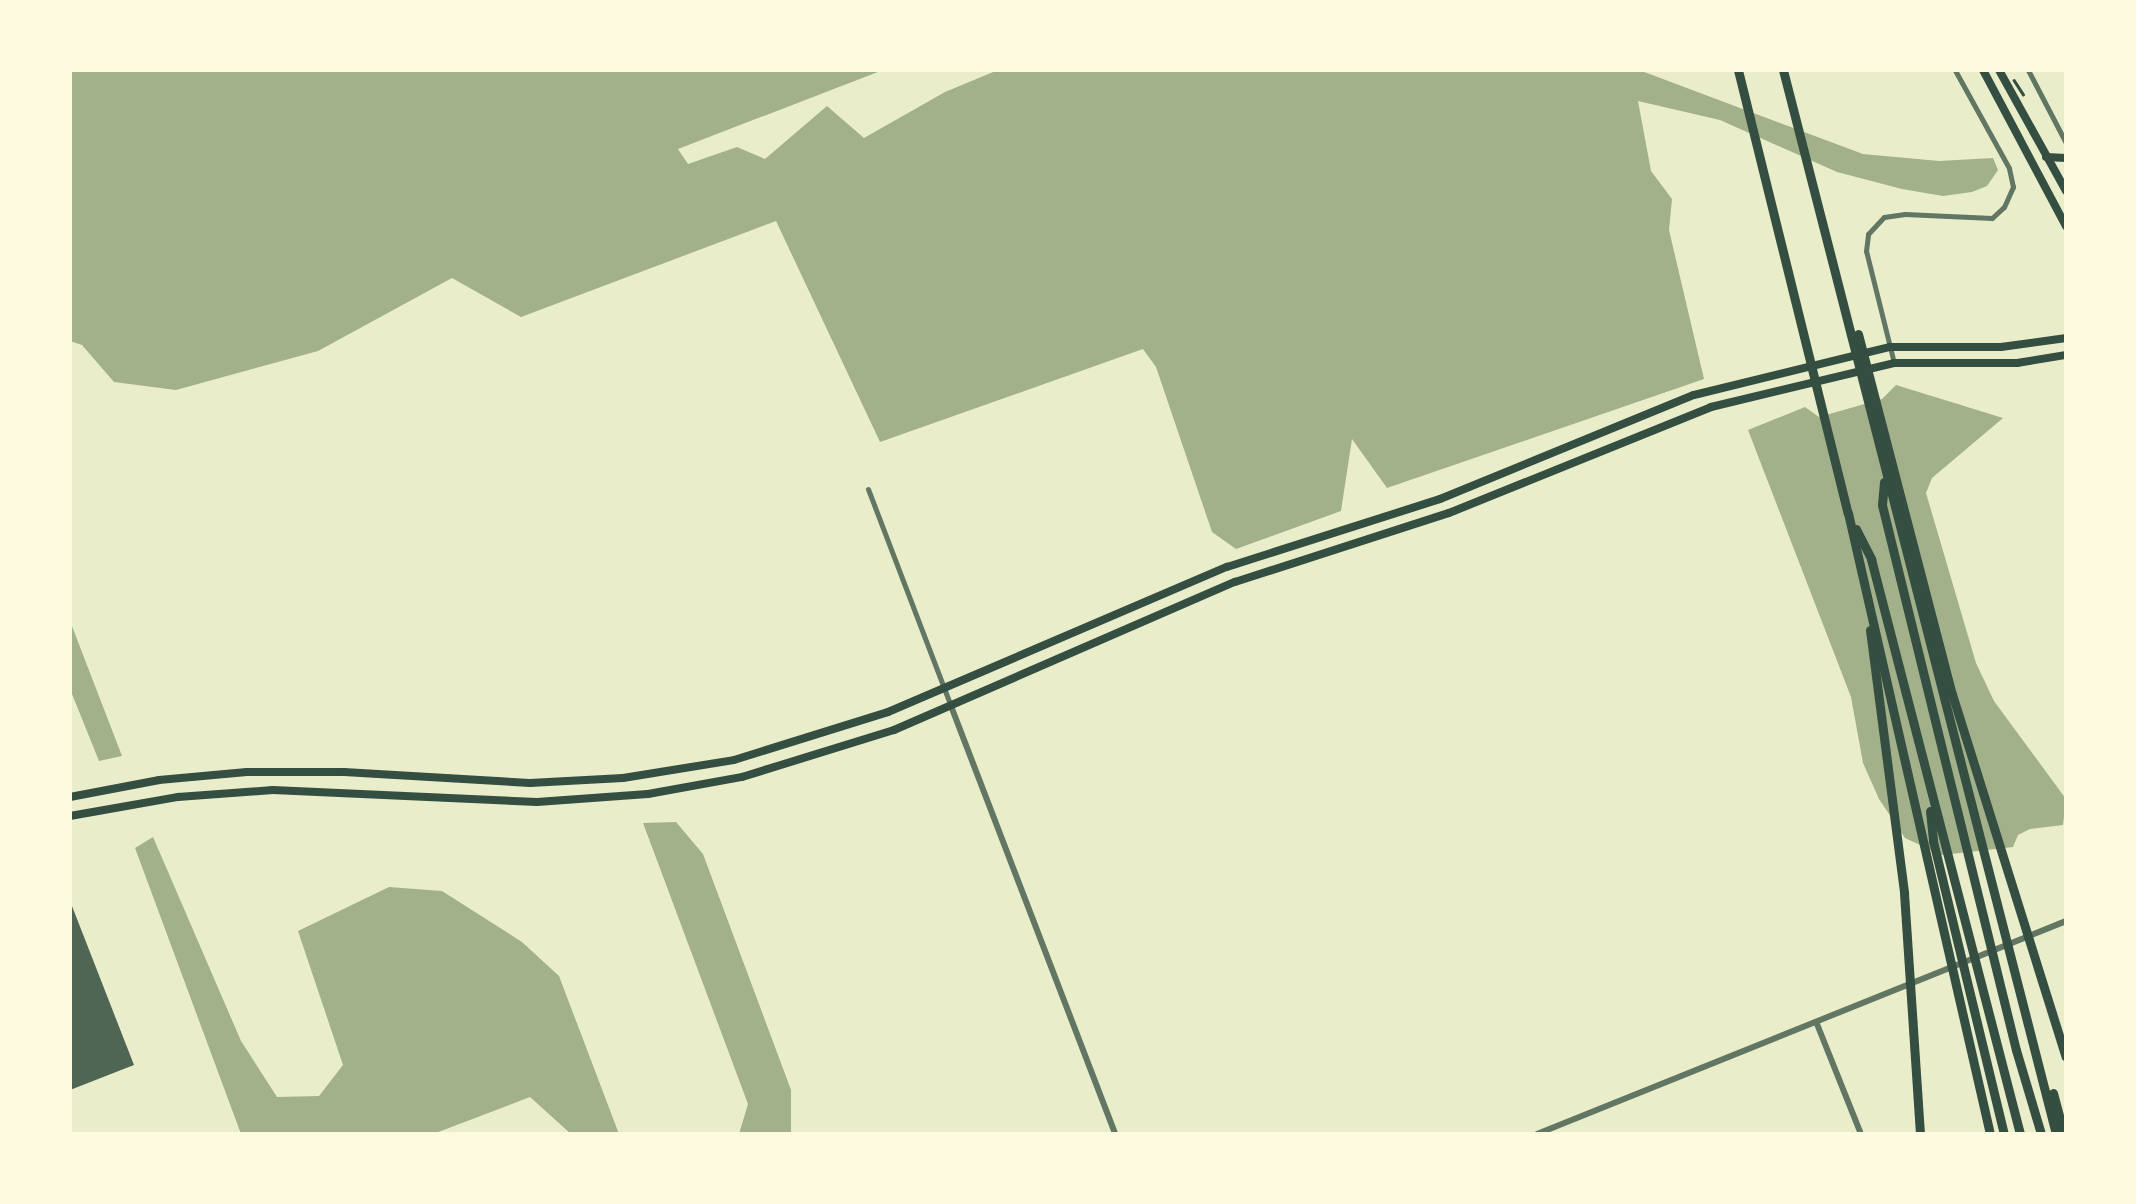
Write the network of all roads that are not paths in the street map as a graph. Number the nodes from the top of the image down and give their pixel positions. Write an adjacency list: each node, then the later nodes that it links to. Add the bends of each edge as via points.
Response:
1 (1738, 70): 19 (highway)
2 (1783, 70): 11 (highway)
3 (1955, 70): 14 (street, via 2013,187 1992,218 1906,214 1884,217 1868,234 1866,251)
4 (1983, 70): 12 (main road)
5 (1999, 70): 8 (main road)
6 (2028, 70): 7 (street)
7 (2066, 143)
8 (2046, 157): 9 (main road); 10 (main road)
9 (2066, 158)
10 (2066, 192)
11 (1823, 215): 17 (highway); 31 (highway, via 1952,694)
12 (2066, 226)
13 (2066, 338): 14 (main road, via 2001,347)
14 (1890, 346): 16 (street); 21 (main road, via 1663,406 1471,488 1272,551)
15 (2066, 355): 16 (main road, via 2017,363)
16 (1894, 363): 22 (main road, via 1698,411 1464,508 1296,560)
17 (1884, 471): 29 (highway); 39 (highway, via 1882,505)
18 (868, 490): 23 (street)
19 (1848, 513): 20 (highway); 25 (highway, via 1871,559)
20 (1863, 578): 35 (highway, via 1904,893); 36 (highway)
21 (1175, 590): 22 (main road); 23 (main road)
22 (1181, 605): 24 (main road)
23 (944, 688): 24 (street); 26 (main road, via 766,752 623,778 472,782 262,771)
24 (951, 706): 27 (main road, via 804,762 648,794 481,801 273,790 162,798); 32 (street)
25 (1928, 794): 37 (highway, via 1933,841); 38 (highway)
26 (70, 796)
27 (70, 816)
28 (2066, 921): 30 (street)
29 (2024, 1000): 40 (highway); 41 (highway)
30 (1817, 1023): 33 (street); 34 (street)
31 (2066, 1057)
32 (1115, 1134)
33 (1537, 1134)
34 (1861, 1134)
35 (1920, 1134)
36 (1990, 1134)
37 (2004, 1134)
38 (2020, 1134)
39 (2041, 1134)
40 (2053, 1134)
41 (2064, 1134)

